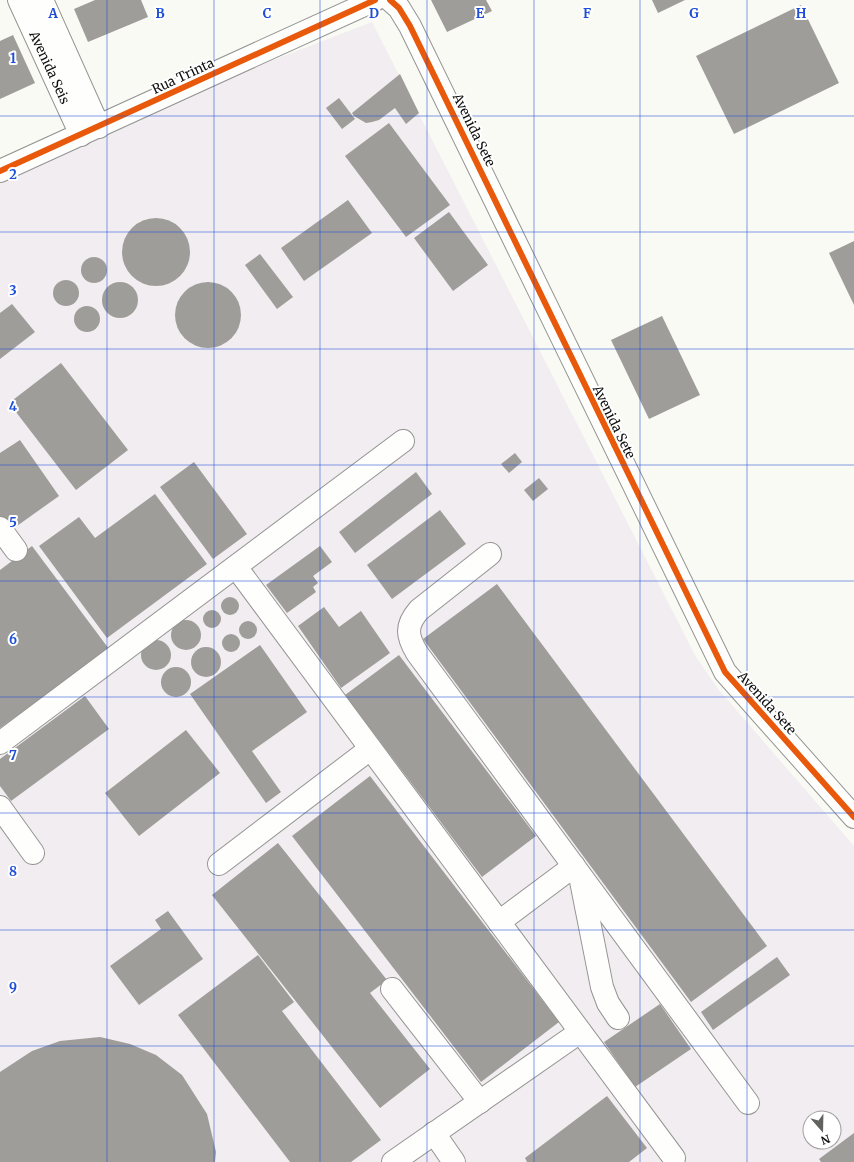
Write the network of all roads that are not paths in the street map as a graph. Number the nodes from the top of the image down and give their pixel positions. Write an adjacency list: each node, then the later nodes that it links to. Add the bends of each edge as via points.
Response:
1 (19, 0): 5 (street, Avenida Seis)
2 (42, 0): 5 (street, Avenida Seis)
3 (375, 0): 5 (street, Rua Trinta)
4 (396, 3): 15 (street, Avenida Sete, via 410,26 486,180 725,672)
5 (90, 131): 6 (street, Rua Trinta)
6 (0, 171)
7 (403, 441): 11 (street)
8 (0, 528): 9 (street)
9 (16, 550)
10 (490, 554): 18 (street, via 419,610 411,619 410,640)
11 (236, 567): 12 (street); 13 (street)
12 (0, 743)
13 (370, 749): 17 (street); 19 (street)
14 (0, 806): 16 (street)
15 (854, 817)
16 (34, 853)
17 (219, 864)
18 (577, 870): 19 (street); 21 (street, via 602,987 608,1003); 24 (street)
19 (499, 922): 22 (street)
20 (392, 989): 23 (street)
21 (618, 1018)
22 (580, 1032): 23 (street); 26 (street)
23 (480, 1102): 25 (street)
24 (748, 1103)
25 (434, 1133): 27 (street); 28 (street)
26 (674, 1158)
27 (393, 1162)
28 (454, 1162)

